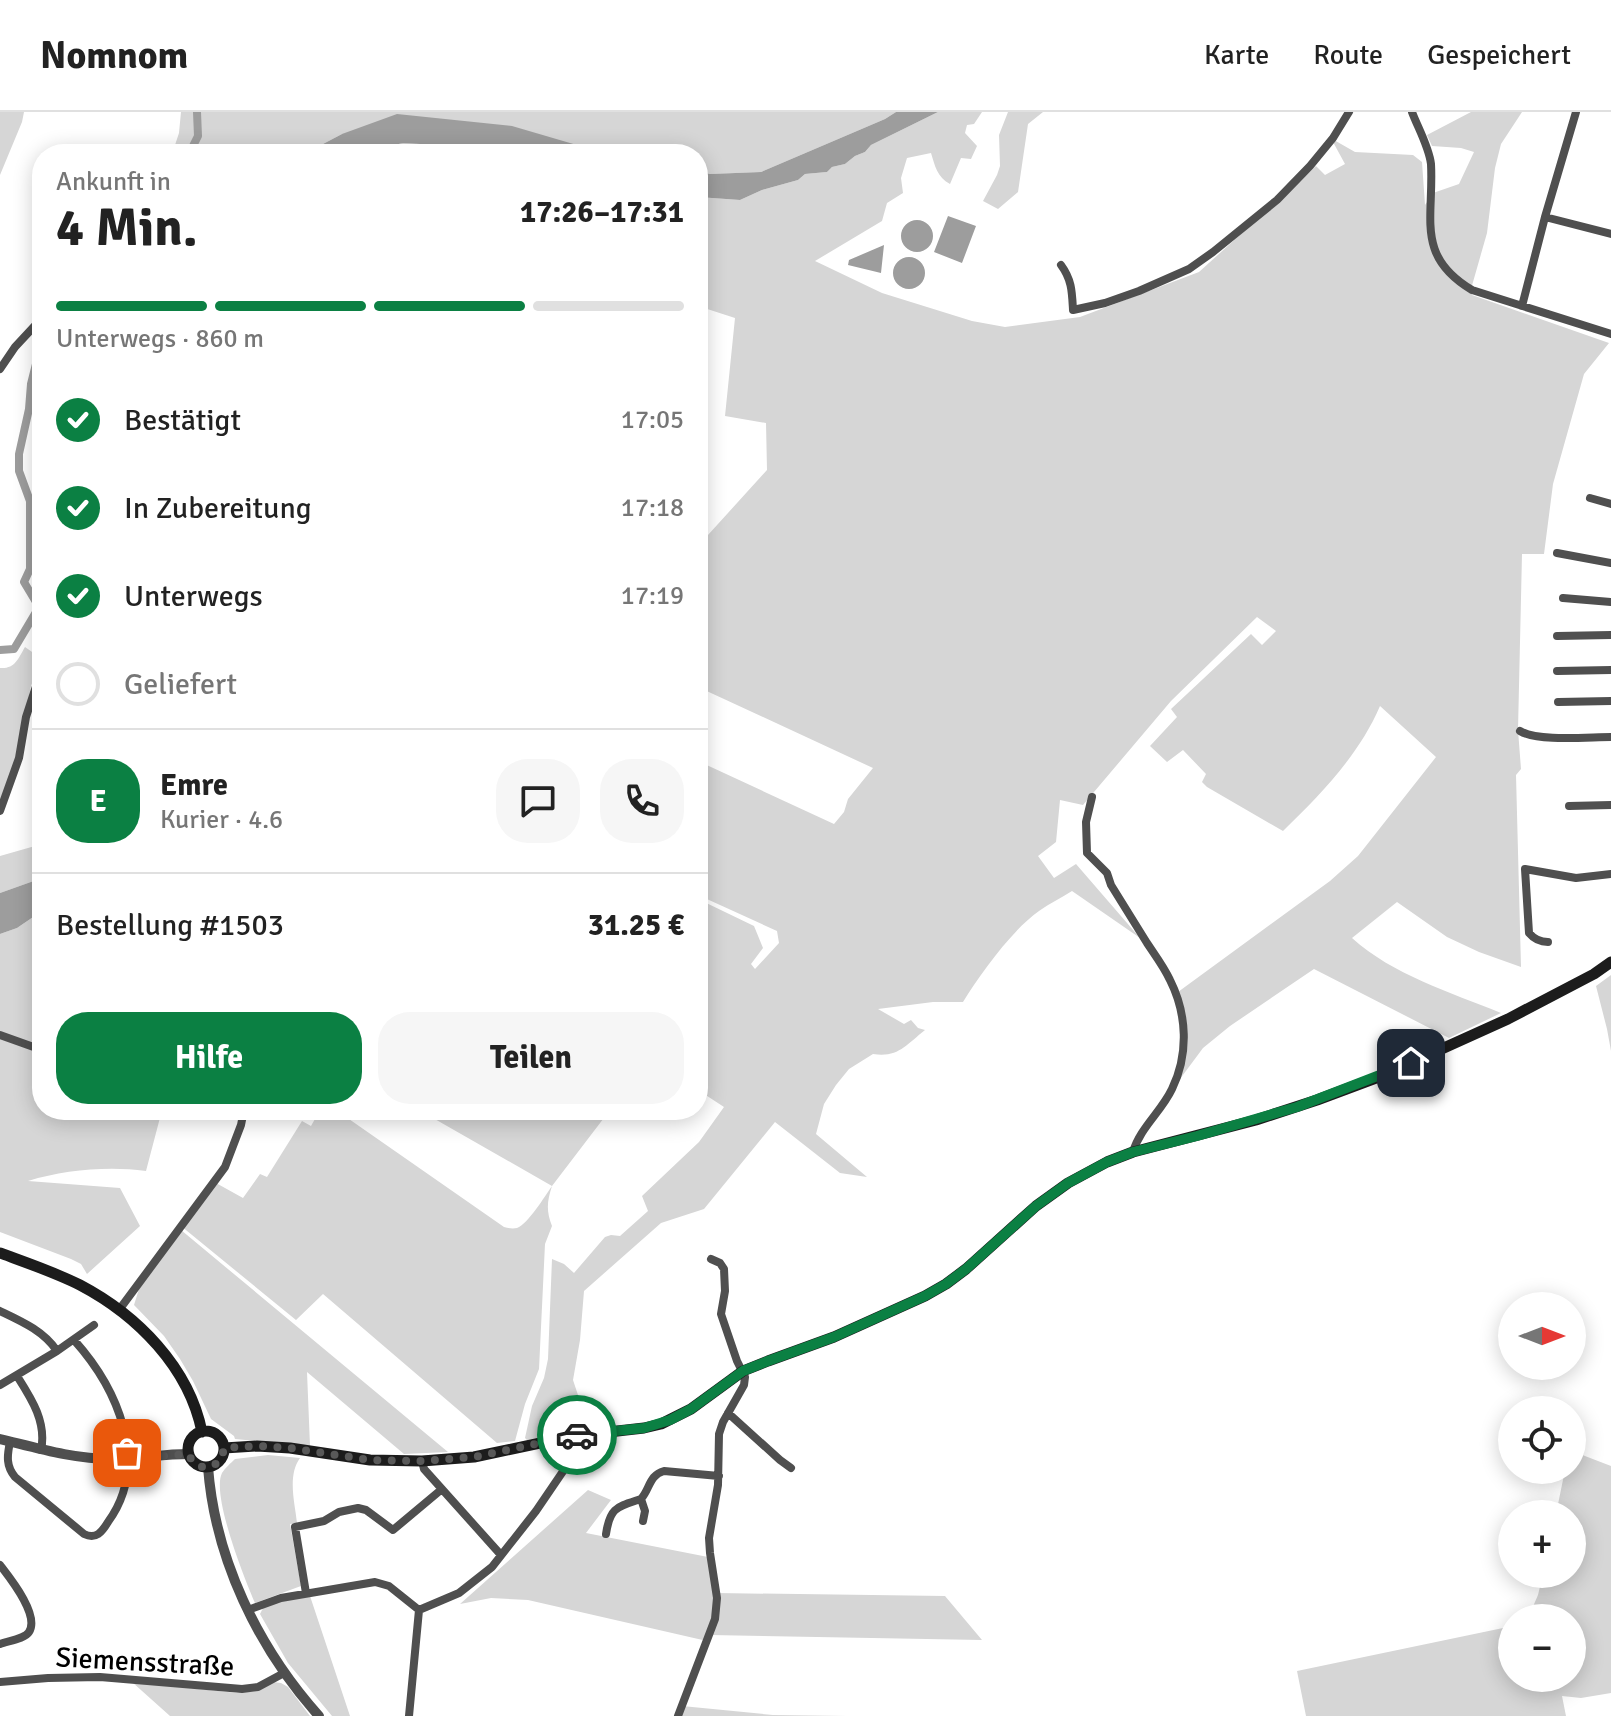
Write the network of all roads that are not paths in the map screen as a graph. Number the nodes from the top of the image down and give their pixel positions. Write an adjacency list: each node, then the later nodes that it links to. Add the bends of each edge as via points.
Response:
1 (1349, 112): 6 (street, via 1322,153 1277,200 1189,269 1105,303 1073,310 1072,284)
2 (1412, 112): 7 (street, via 1430,160 1430,228 1443,266 1472,290)
3 (1576, 112): 4 (street)
4 (1545, 217): 5 (street); 7 (street)
5 (1611, 234)
6 (1061, 265)
7 (1522, 306): 9 (street)
8 (32, 329): 10 (street)
9 (1611, 334)
10 (0, 369)
11 (1590, 498): 12 (street)
12 (1611, 504)
13 (1557, 553): 14 (street)
14 (1611, 563)
15 (1563, 598): 16 (street)
16 (1611, 602)
17 (1611, 635): 18 (street)
18 (1557, 636)
19 (1611, 670): 20 (street)
20 (1557, 671)
21 (32, 699): 29 (street)
22 (1611, 701): 23 (street)
23 (1558, 702)
24 (1520, 731): 25 (street, via 1537,737)
25 (1611, 737)
26 (1092, 797): 36 (street, via 1087,853 1107,873 1170,979 1183,1021 1181,1068)
27 (1611, 805): 28 (street)
28 (1569, 806)
29 (0, 811)
30 (1611, 874): 31 (street, via 1576,878 1525,869 1529,933)
31 (1548, 942)
32 (1611, 962): 36 (main road, via 1508,1019 1384,1075 1256,1120)
33 (0, 1035): 34 (street)
34 (32, 1046)
35 (241, 1120): 39 (street, via 231,1155 214,1184)
36 (1133, 1152): 44 (main road, via 1068,1183 966,1269 925,1296)
37 (0, 1253): 39 (main road, via 60,1276)
38 (711, 1259): 44 (street, via 724,1269 721,1314)
39 (119, 1310): 48 (main road, via 173,1366 191,1397)
40 (0, 1311): 43 (street, via 49,1339)
41 (94, 1325): 42 (street)
42 (74, 1340): 43 (street); 54 (street, via 114,1399)
43 (57, 1351): 45 (street)
44 (743, 1371): 47 (street, via 744,1385); 49 (main road, via 661,1424)
45 (17, 1376): 46 (street); 52 (street, via 39,1417)
46 (0, 1385)
47 (728, 1413): 57 (street); 58 (street, via 719,1434)
48 (202, 1432): 51 (main road, via 217,1435); 53 (main road, via 192,1437)
49 (573, 1436): 55 (main road, via 490,1454); 63 (street, via 568,1464)
50 (5, 1441): 52 (street); 54 (street, via 15,1477 90,1537 98,1535 117,1508)
51 (224, 1448): 55 (main road, via 290,1448 370,1460); 56 (main road, via 221,1458)
52 (41, 1450): 54 (street)
53 (188, 1454): 54 (street); 56 (main road, via 193,1463)
54 (127, 1459)
55 (422, 1461): 59 (street)
56 (208, 1467): 66 (street, via 219,1530)
57 (791, 1468)
58 (719, 1476): 60 (street, via 664,1471 654,1475); 73 (street, via 710,1558 715,1619)
59 (442, 1489): 63 (street); 65 (street, via 393,1530 358,1508 295,1527)
60 (641, 1499): 61 (street); 62 (street, via 615,1508)
61 (643, 1521)
62 (606, 1534)
63 (501, 1555): 67 (street, via 459,1593)
64 (1, 1566): 68 (street, via 25,1601 30,1629)
65 (306, 1593): 66 (street); 67 (street, via 380,1583)
66 (248, 1610): 69 (street)
67 (419, 1610): 72 (street)
68 (0, 1644)
69 (284, 1673): 70 (street, Siemensstraße, via 242,1689 77,1676); 71 (street)
70 (0, 1682)
71 (319, 1716)
72 (409, 1716)
73 (678, 1716)

